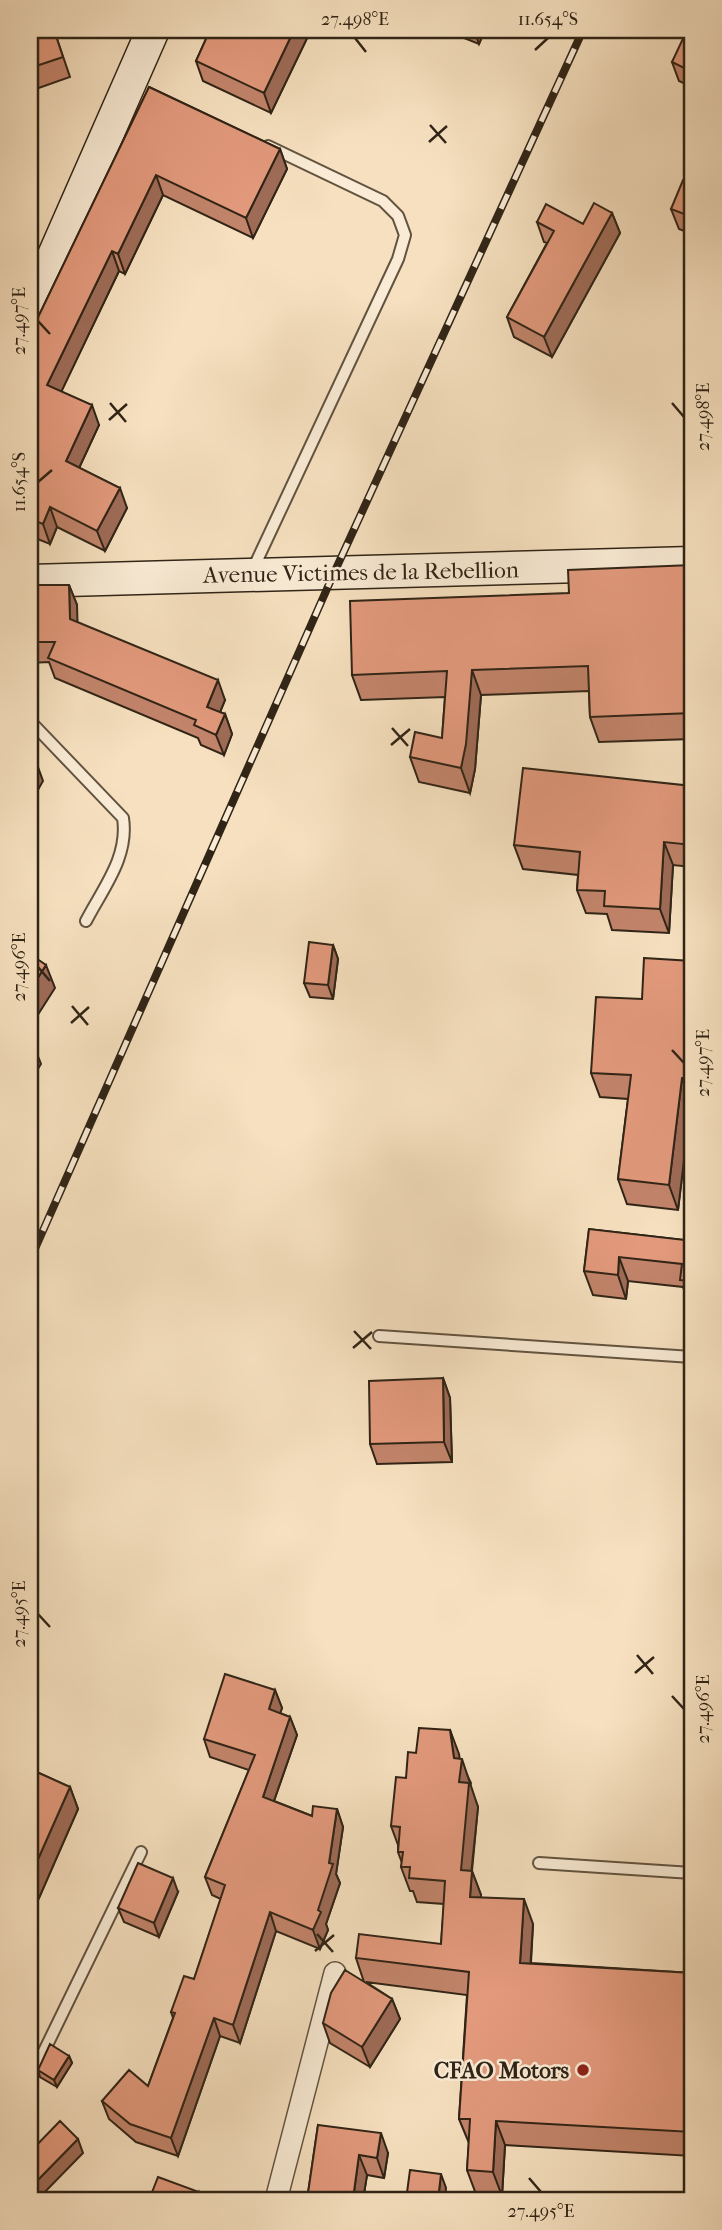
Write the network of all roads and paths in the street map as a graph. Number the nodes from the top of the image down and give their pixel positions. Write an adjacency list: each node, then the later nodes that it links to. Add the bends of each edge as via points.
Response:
1 (153, 30): 3 (street)
2 (251, 138): 5 (lane, via 383,201 398,216 405,235 392,272)
3 (32, 303)
4 (692, 564): 5 (street, Avenue Victimes de la Rebellion)
5 (250, 575): 6 (street, Avenue Victimes de la Rebellion)
6 (30, 582)
7 (30, 720): 8 (lane, via 122,818 121,855)
8 (86, 921)
9 (379, 1336): 10 (lane)
10 (692, 1357)
11 (141, 1852): 15 (lane)
12 (539, 1863): 13 (lane)
13 (692, 1873)
14 (335, 1973): 16 (street)
15 (30, 2080)
16 (276, 2200)

